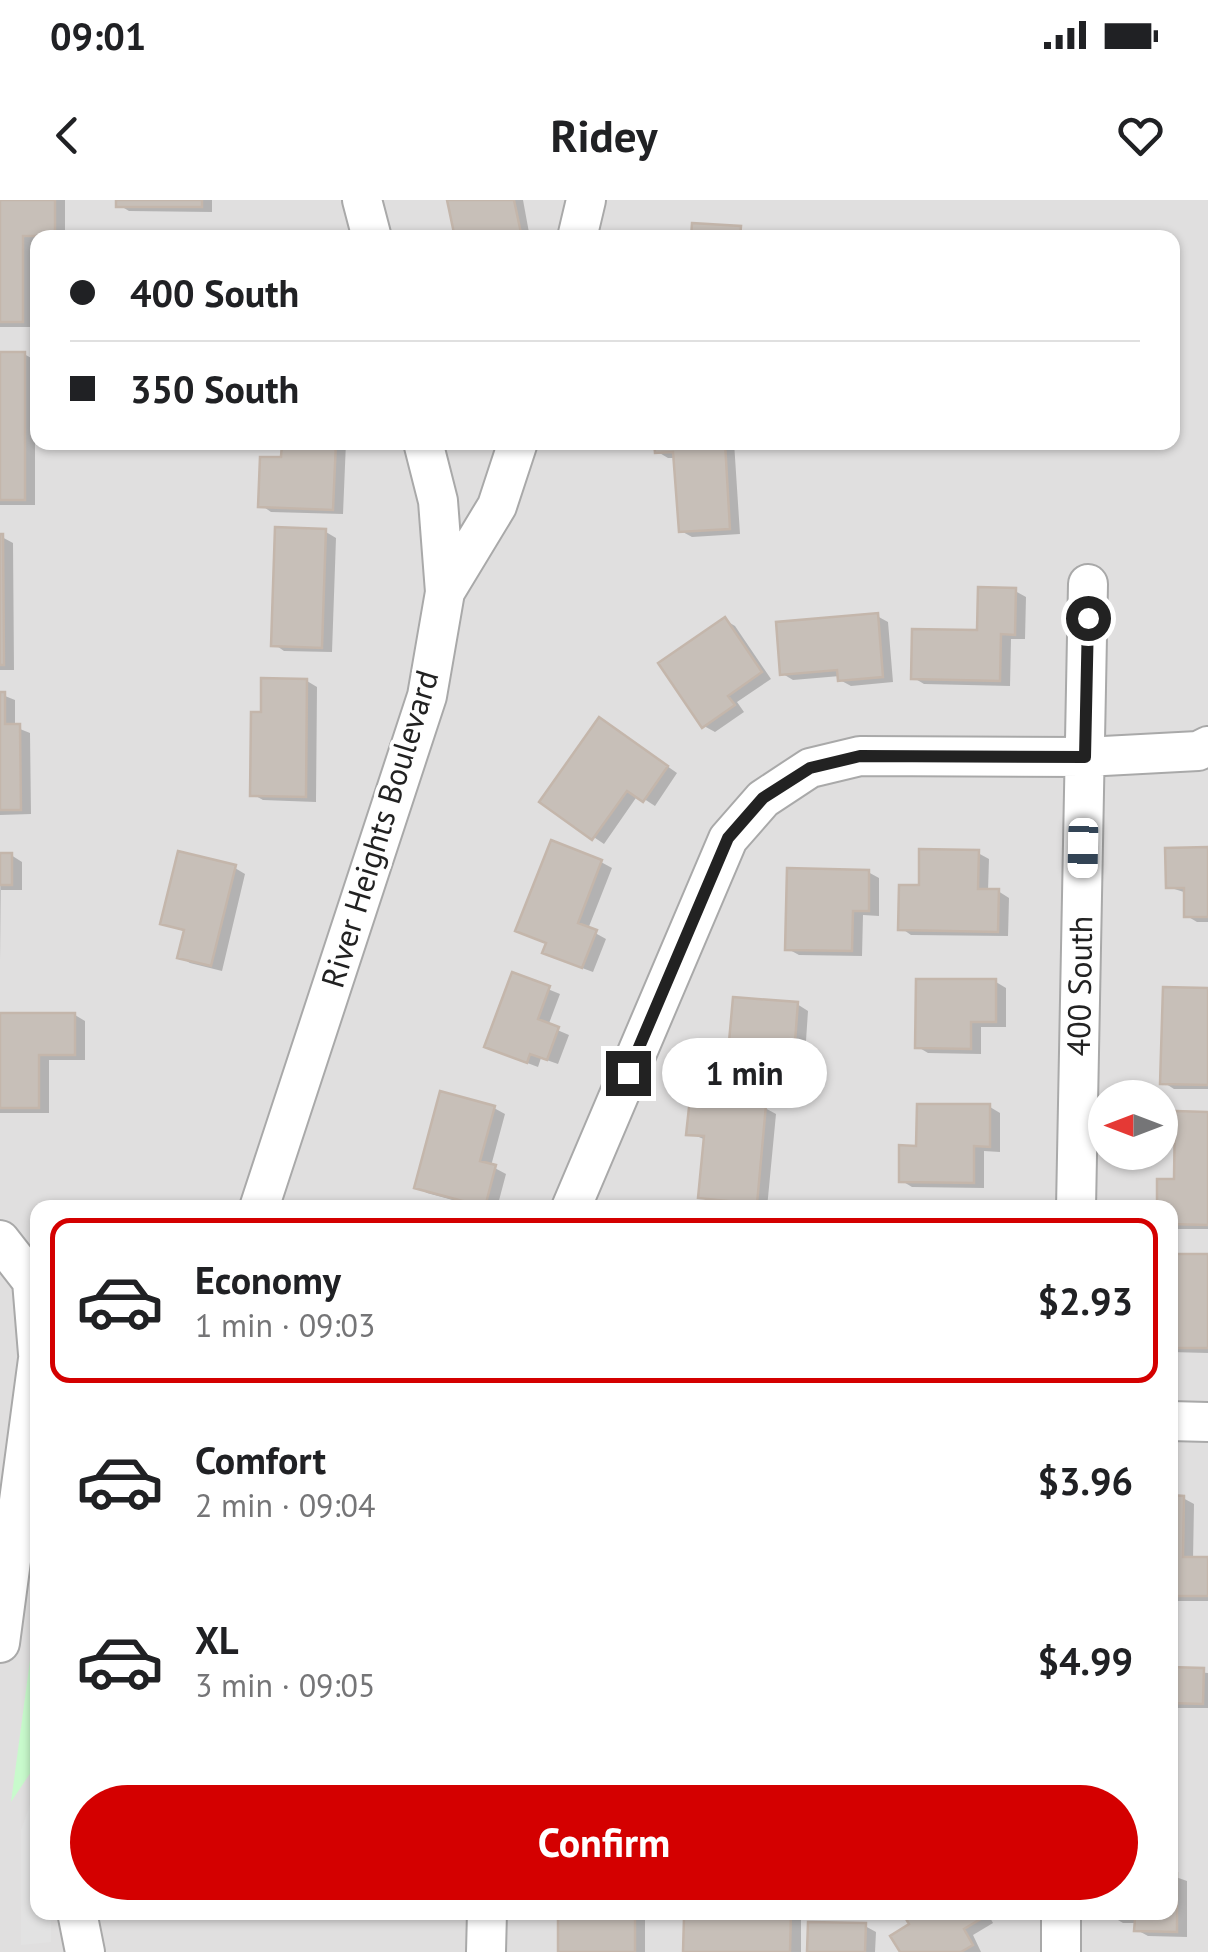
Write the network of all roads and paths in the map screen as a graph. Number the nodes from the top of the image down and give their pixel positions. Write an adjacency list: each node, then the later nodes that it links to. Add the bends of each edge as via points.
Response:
1 (362, 200): 3 (street)
2 (586, 200): 4 (street)
3 (370, 230)
4 (579, 230)
5 (426, 450): 8 (street, River Heights Boulevard, via 438,500)
6 (515, 450): 8 (street, via 497,506)
7 (1088, 584): 10 (street, 400 South)
8 (445, 592): 11 (street, River Heights Boulevard, via 427,696)
9 (1208, 746): 10 (street)
10 (1085, 757): 12 (street, via 860,756 810,768 763,798 728,838); 13 (street, 400 South)
11 (262, 1200)
12 (574, 1200)
13 (1076, 1200)
14 (0, 1240): 15 (street)
15 (30, 1278)
16 (30, 1416): 19 (street)
17 (1178, 1421): 18 (street)
18 (1208, 1422)
19 (0, 1643)
20 (79, 1920): 23 (street)
21 (487, 1920): 24 (street)
22 (1061, 1920): 25 (street)
23 (85, 1952)
24 (486, 1952)
25 (1060, 1952)

